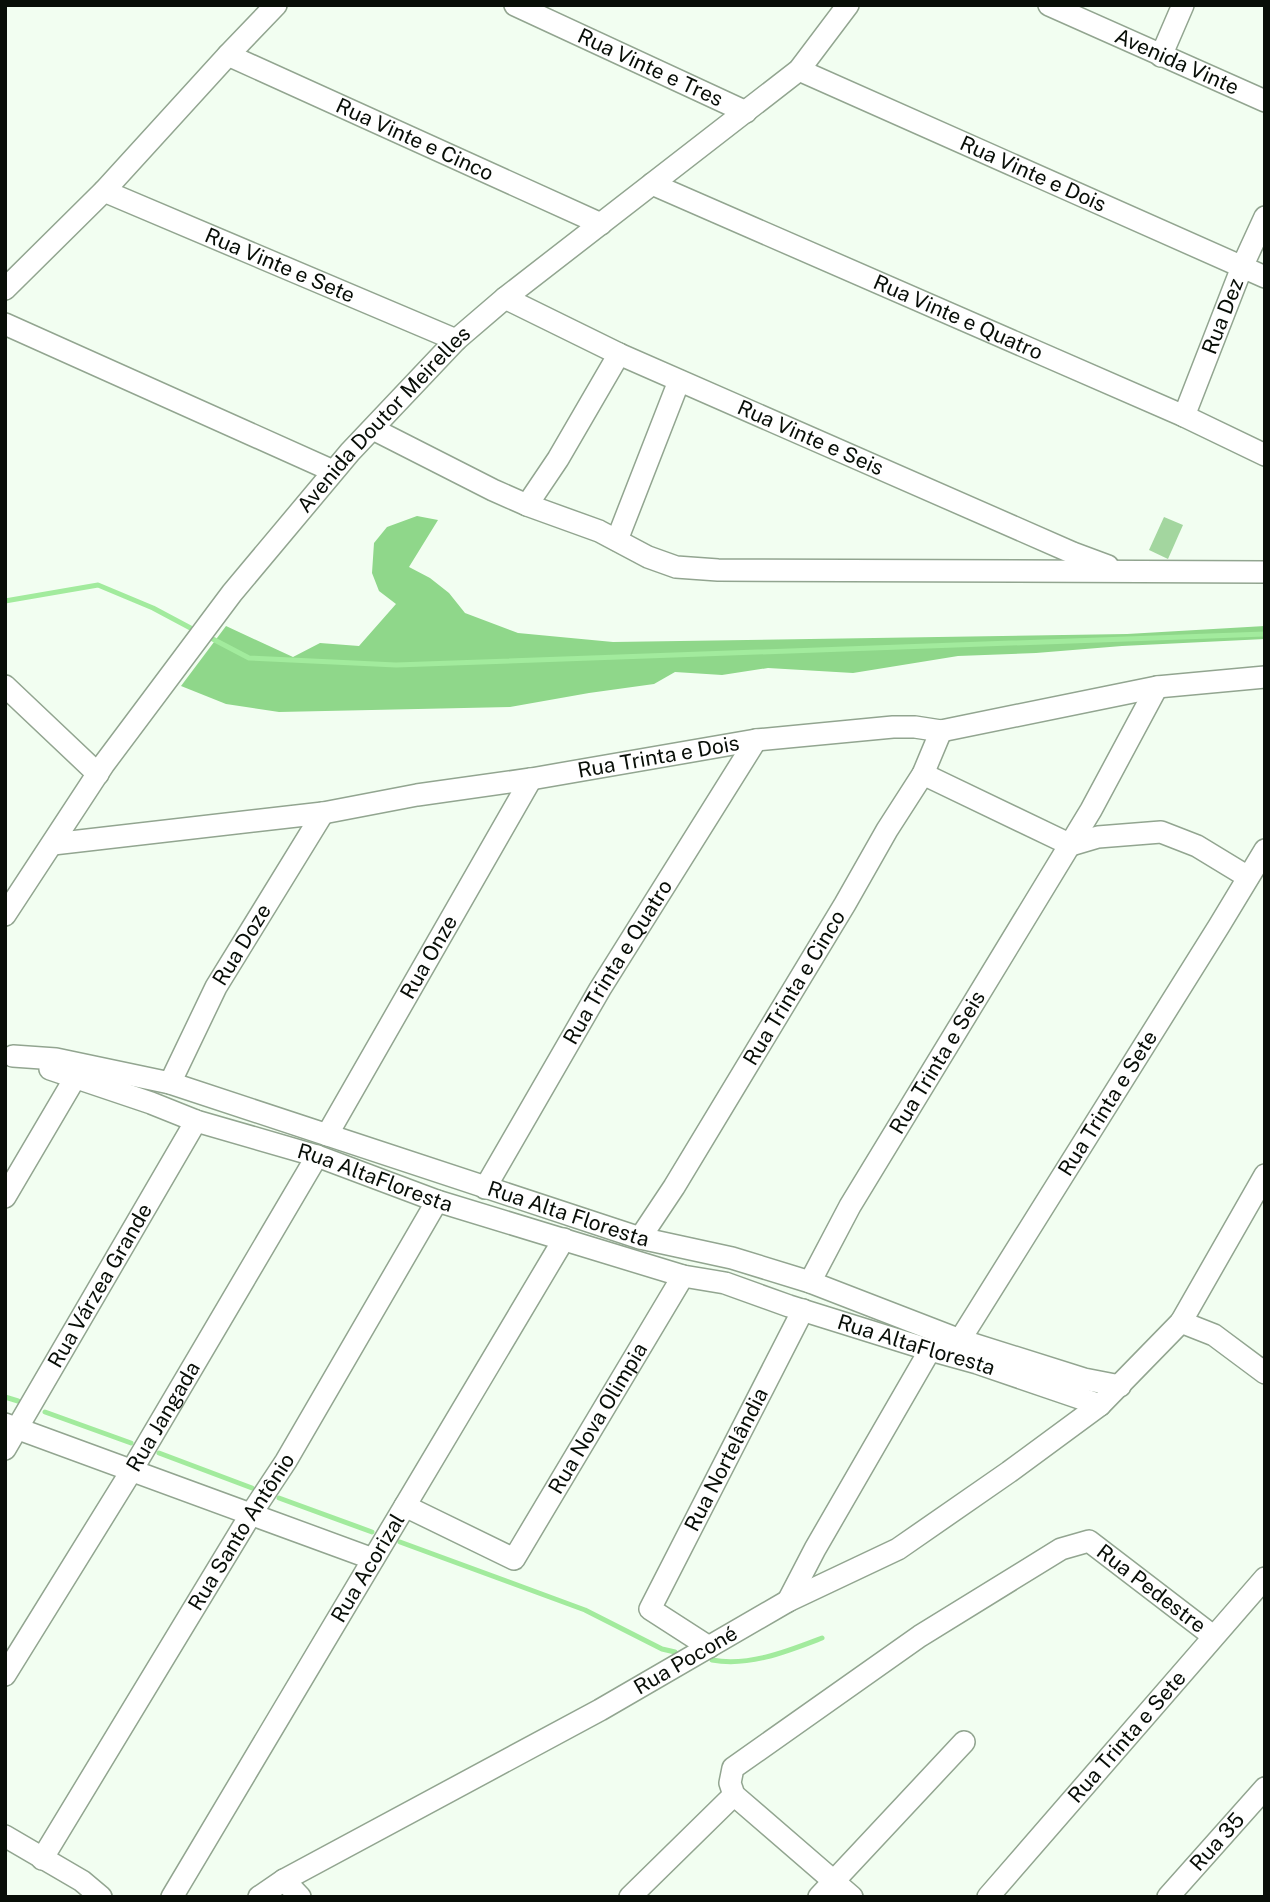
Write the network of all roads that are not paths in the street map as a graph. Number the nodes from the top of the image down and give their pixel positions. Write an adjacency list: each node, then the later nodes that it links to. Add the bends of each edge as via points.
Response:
1 (276, 5): 6 (street)
2 (515, 5): 10 (street, Rua Vinte e Tres)
3 (848, 5): 8 (street, Avenida Doutor Meirelles)
4 (1049, 5): 7 (street, Avenida Vinte)
5 (1183, 5): 7 (street)
6 (228, 55): 12 (street); 14 (street, Rua Vinte e Cinco)
7 (1161, 56): 9 (street, Avenida Vinte)
8 (799, 70): 10 (street, Avenida Doutor Meirelles); 15 (street, Rua Vinte e Dois)
9 (1265, 101)
10 (746, 112): 11 (street, Avenida Doutor Meirelles)
11 (652, 184): 14 (street, Avenida Doutor Meirelles); 23 (street, Rua Vinte e Quatro)
12 (104, 191): 17 (street); 20 (street, Rua Vinte e Sete)
13 (1265, 217): 15 (street, Rua Dez)
14 (601, 224): 18 (street, Avenida Doutor Meirelles)
15 (1242, 267): 16 (street, Rua Vinte e Dois); 23 (street, Rua Dez)
16 (1265, 277)
17 (5, 289)
18 (505, 298): 20 (street, Avenida Doutor Meirelles); 21 (street, Rua Vinte e Seis)
19 (5, 324): 26 (street)
20 (456, 340): 24 (street, Avenida Doutor Meirelles)
21 (618, 354): 22 (street, Rua Vinte e Seis); 27 (street)
22 (679, 380): 28 (street); 29 (street, Rua Vinte e Seis)
23 (1184, 416): 25 (street, Rua Vinte e Quatro)
24 (373, 429): 26 (street, Avenida Doutor Meirelles); 27 (street)
25 (1265, 455)
26 (334, 471): 36 (street, Avenida Doutor Meirelles, via 232,593)
27 (527, 505): 28 (street)
28 (617, 540): 29 (street, via 676,567 718,570)
29 (1119, 570): 30 (street)
30 (1265, 572)
31 (1265, 677): 33 (street, Rua Trinta e Dois)
32 (5, 686): 36 (street)
33 (1157, 688): 34 (street, Rua Trinta e Dois); 41 (street)
34 (941, 731): 35 (street, Rua Trinta e Dois, via 893,727); 37 (street, Rua Trinta e Cinco)
35 (755, 740): 38 (street, Rua Trinta e Dois); 52 (street, Rua Trinta e Quatro, via 600,989)
36 (98, 774): 40 (street, Avenida Doutor Meirelles)
37 (923, 774): 41 (street); 55 (street, Rua Trinta e Cinco)
38 (531, 779): 39 (street, Rua Trinta e Dois); 49 (street, Rua Onze)
39 (323, 813): 40 (street, Rua Trinta e Dois); 47 (street, Rua Doze, via 216,987)
40 (53, 844): 44 (street, Avenida Doutor Meirelles)
41 (1071, 845): 43 (street, via 1098,837 1161,832 1197,846); 59 (street, Rua Trinta e Seis, via 850,1206)
42 (1265, 850): 43 (street, Rua Trinta e Sete)
43 (1248, 877): 63 (street, Rua Trinta e Sete)
44 (5, 915)
45 (9, 1055): 46 (street, Rua AltaFloresta); 47 (street, Rua Alta Floresta, via 56,1059)
46 (75, 1078): 48 (street, Rua AltaFloresta); 53 (street)
47 (170, 1083): 49 (street, Rua Alta Floresta)
48 (196, 1121): 50 (street, Rua AltaFloresta); 68 (street, Rua Várzea Grande)
49 (327, 1135): 52 (street, Rua Alta Floresta)
50 (317, 1156): 54 (street, Rua AltaFloresta); 70 (street, Rua Jangada)
51 (1265, 1175): 62 (street, Rua Poconé)
52 (485, 1188): 55 (street, Rua Alta Floresta)
53 (5, 1196)
54 (437, 1201): 56 (street, Rua AltaFloresta); 72 (street, Rua Santo Antônio)
55 (640, 1238): 57 (street, Rua Alta Floresta)
56 (564, 1239): 58 (street, Rua AltaFloresta); 71 (street, Rua Acorizal)
57 (732, 1258): 59 (street, Rua Alta Floresta); 60 (street)
58 (683, 1276): 60 (street, Rua AltaFloresta); 71 (street, Rua Nova Olimpia, via 514,1559)
59 (810, 1282): 63 (street, Rua Alta Floresta)
60 (725, 1283): 61 (street, Rua AltaFloresta)
61 (803, 1310): 64 (street, Rua AltaFloresta); 77 (street, Rua Nortelândia, via 650,1609)
62 (1181, 1322): 65 (street, via 1214,1335); 66 (street, Rua Poconé)
63 (955, 1348): 64 (street, Rua AltaFloresta); 66 (street, Rua Alta Floresta); 67 (street, Rua AltaFloresta, via 977,1363)
64 (930, 1350): 75 (street)
65 (1265, 1373)
66 (1120, 1386): 67 (street, Rua Poconé)
67 (1100, 1405): 75 (street, Rua Poconé, via 898,1549)
68 (12, 1426): 69 (street, Rua Várzea Grande); 70 (street)
69 (5, 1449)
70 (132, 1471): 72 (street); 78 (street, Rua Jangada)
71 (404, 1506): 73 (street, Rua Acorizal)
72 (251, 1514): 73 (street); 83 (street, Rua Santo Antônio)
73 (373, 1559): 87 (street, Rua Acorizal)
74 (1265, 1578): 76 (street, Rua Trinta e Sete)
75 (789, 1601): 77 (street, Rua Poconé)
76 (1213, 1636): 81 (street, Rua Pedestre, via 1089,1541 1061,1549 920,1636 733,1768 730,1783); 93 (street, Rua Trinta e Sete)
77 (709, 1647): 84 (street, Rua Poconé)
78 (5, 1675)
79 (964, 1742): 85 (street)
80 (1265, 1788): 94 (street, Rua 35)
81 (734, 1795): 85 (street); 90 (street)
82 (5, 1836): 83 (street)
83 (42, 1859): 86 (street)
84 (284, 1880): 88 (street, Rua Poconé); 89 (street)
85 (835, 1882): 91 (street); 92 (street)
86 (101, 1897)
87 (172, 1897)
88 (259, 1897)
89 (300, 1897)
90 (630, 1897)
91 (819, 1897)
92 (852, 1897)
93 (989, 1897)
94 (1168, 1897)

